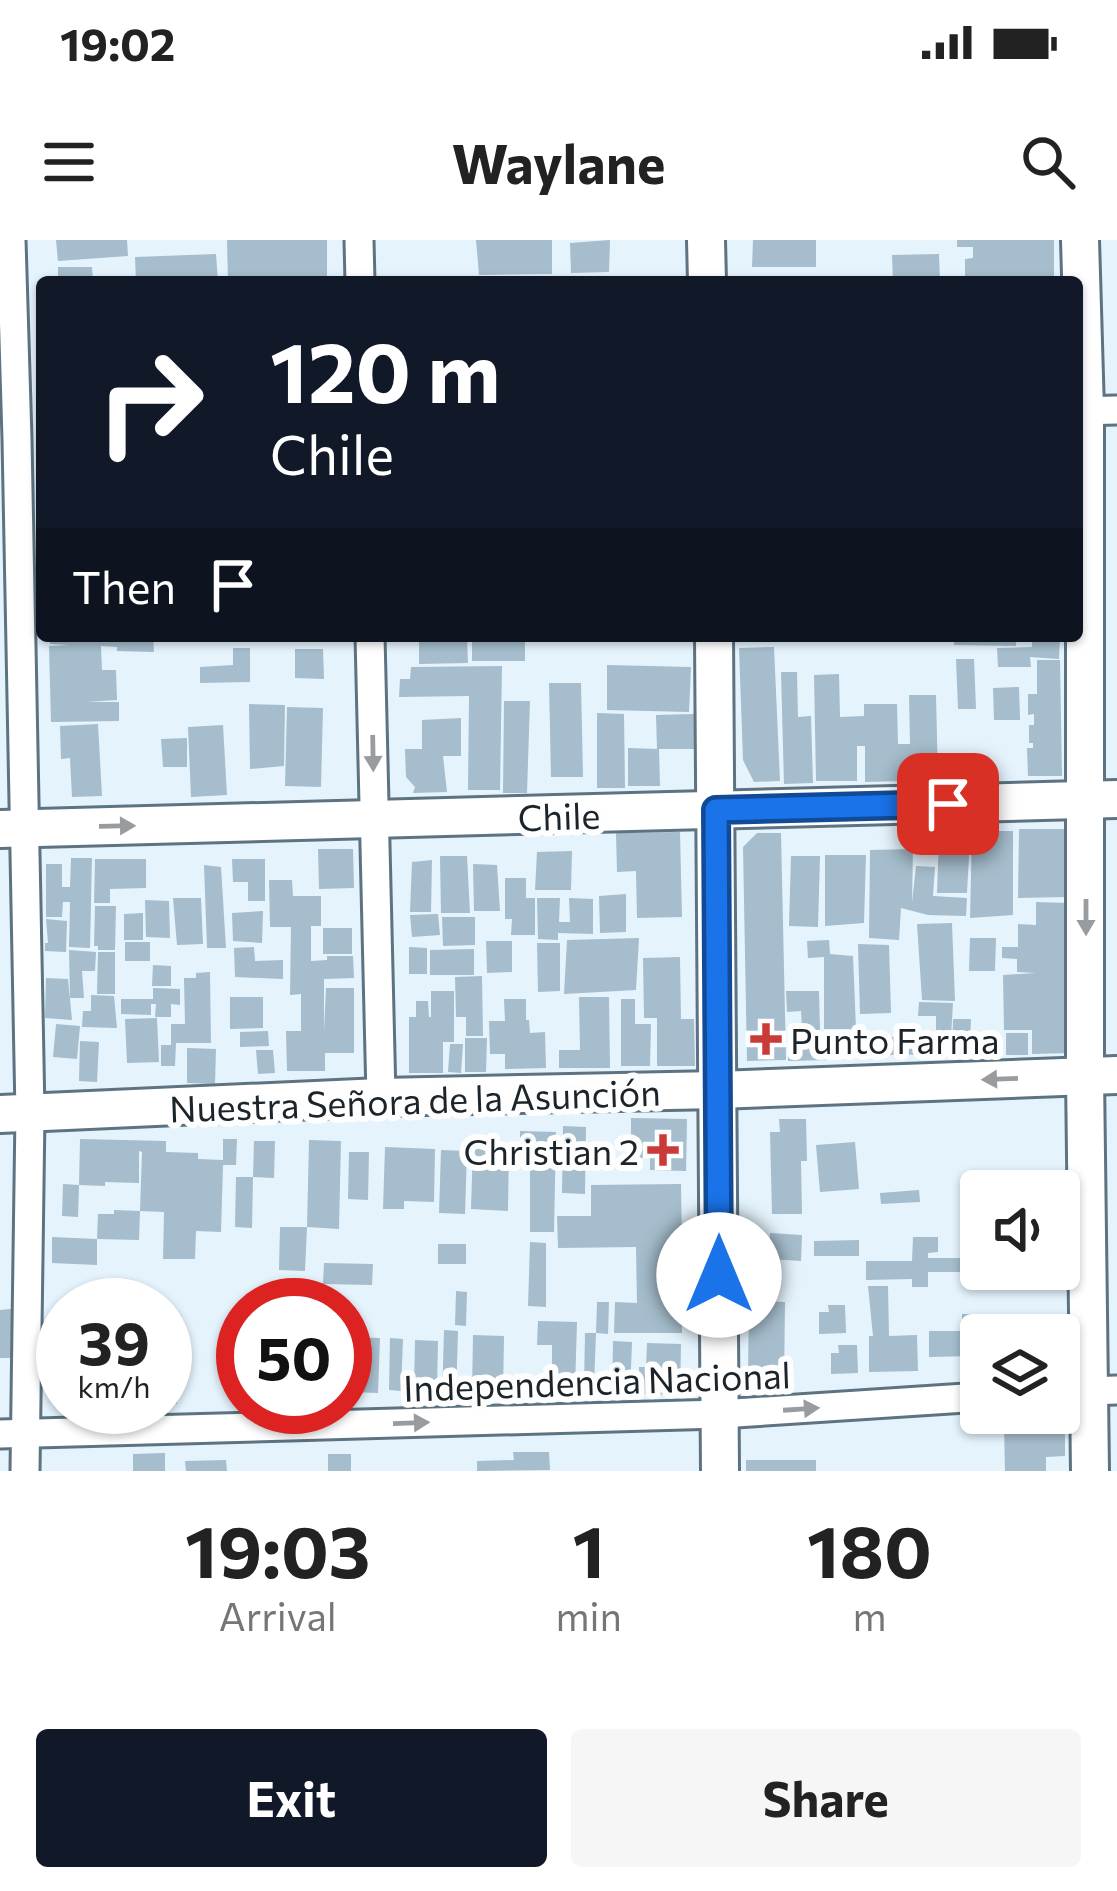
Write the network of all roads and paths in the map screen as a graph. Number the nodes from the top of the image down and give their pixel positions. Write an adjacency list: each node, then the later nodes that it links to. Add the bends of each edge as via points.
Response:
1 (10, 240): 10 (street)
2 (359, 240): 5 (street)
3 (706, 240): 6 (street)
4 (1080, 240): 7 (street)
5 (360, 276)
6 (707, 276)
7 (1083, 276)
8 (1083, 279): 9 (street)
9 (1093, 410): 13 (street)
10 (20, 439): 16 (street)
11 (370, 642): 15 (street, one-way to 15)
12 (714, 642): 14 (street)
13 (1102, 799): 14 (street, Chile); 17 (street, one-way to 17)
14 (716, 810): 15 (street, Chile); 18 (street)
15 (374, 820): 16 (street, Chile, one-way to 15); 19 (street)
16 (12, 829): 20 (street)
17 (1101, 1076): 18 (street, Nuestra Señora de la Asunción, one-way to 18); 21 (street)
18 (718, 1090): 19 (street, Nuestra Señora de la Asunción); 23 (street)
19 (381, 1097): 20 (street, Nuestra Señora de la Asunción)
20 (15, 1113): 24 (street)
21 (1088, 1391): 27 (street)
22 (960, 1398): 23 (street, Independencia Nacional, one-way to 22)
23 (720, 1414): 24 (street, Independencia Nacional, one-way to 23); 26 (street)
24 (12, 1434): 25 (street)
25 (25, 1471)
26 (720, 1471)
27 (1090, 1471)

